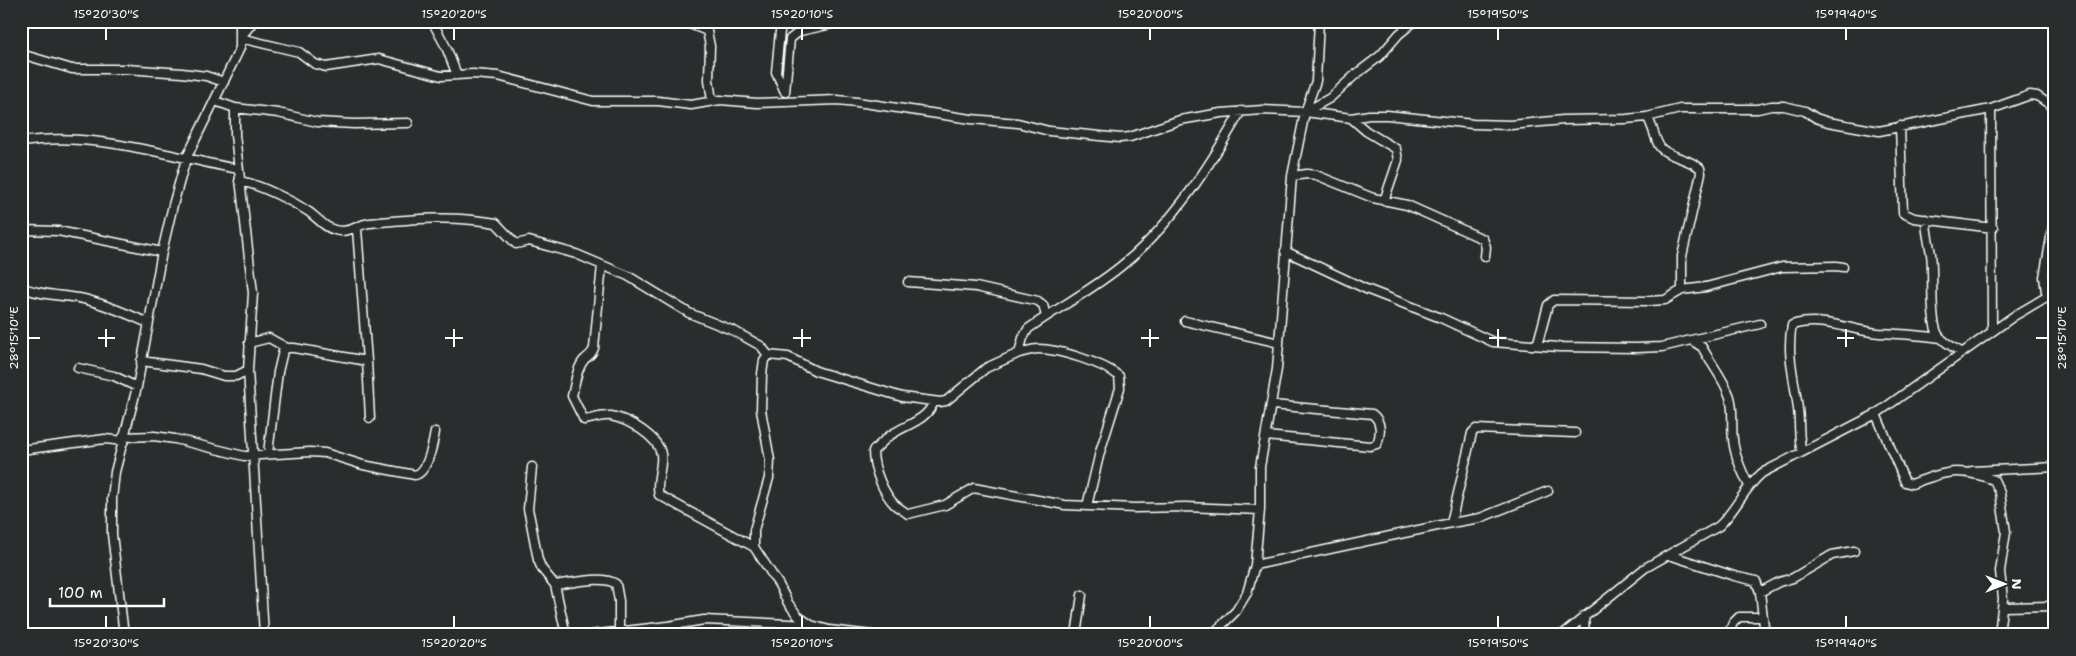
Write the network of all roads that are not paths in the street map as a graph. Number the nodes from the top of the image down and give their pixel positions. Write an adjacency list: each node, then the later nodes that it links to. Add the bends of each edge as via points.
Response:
1 (240, 21): 11 (street)
2 (254, 21): 11 (street)
3 (432, 21): 13 (street)
4 (682, 21): 10 (street)
5 (704, 21): 10 (street)
6 (781, 21): 15 (street, via 776,72)
7 (846, 21): 15 (street, via 800,32 790,39)
8 (1319, 21): 23 (street, via 1316,81)
9 (1415, 21): 23 (street, via 1330,98)
10 (707, 31): 17 (street)
11 (240, 38): 13 (street, via 299,52 320,66 379,59 432,74); 14 (street, via 240,48)
12 (21, 54): 14 (street, via 72,69 199,74)
13 (457, 76): 17 (street, via 498,76 593,101 658,101 691,105)
14 (224, 82): 16 (street)
15 (785, 92): 18 (street)
16 (215, 101): 19 (street); 29 (street)
17 (712, 101): 18 (street)
18 (790, 101): 22 (street, via 857,102 1120,138 1180,120)
19 (236, 108): 26 (street, via 317,122); 30 (street)
20 (2055, 108): 21 (street, via 2030,95)
21 (1991, 109): 27 (street); 36 (street)
22 (1242, 111): 23 (street); 49 (street, via 1194,184 1148,240 1126,262)
23 (1304, 112): 25 (street); 31 (street)
24 (1647, 117): 25 (street, via 1511,125 1387,115); 27 (street, via 1680,109 1784,106 1856,128 1879,131); 46 (street, via 1662,150 1700,168 1682,256)
25 (1351, 118): 33 (street, via 1396,148 1396,167)
26 (408, 123)
27 (1900, 126): 35 (street, via 1903,213)
28 (21, 142): 29 (street, via 67,140 117,144)
29 (186, 159): 30 (street); 40 (street)
30 (238, 169): 32 (street)
31 (1292, 176): 33 (street, via 1316,175); 39 (street)
32 (239, 181): 37 (street, via 267,189 309,212 329,228); 56 (street, via 252,294)
33 (1384, 200): 41 (street, via 1407,205 1482,239 1486,247)
34 (2055, 215): 47 (street, via 2044,278 2046,292)
35 (1926, 219): 36 (street); 54 (street, via 1936,331)
36 (1993, 228): 53 (street)
37 (357, 229): 42 (street, via 367,223 419,219 485,221 496,223 516,244 528,241); 64 (street)
38 (21, 230): 40 (street, via 58,231)
39 (1285, 251): 57 (street); 58 (street, via 1493,342)
40 (162, 252): 51 (street)
41 (1485, 256)
42 (602, 265): 62 (street, via 628,276 689,313 734,331 761,346); 88 (street, via 594,348 578,373 572,396 584,420 610,416 643,429 661,451 659,496)
43 (1843, 267): 46 (street, via 1782,267)
44 (908, 282): 49 (street, via 976,287 1038,301 1043,305)
45 (21, 287): 51 (street, via 90,301)
46 (1682, 290): 58 (street, via 1657,301 1554,300 1548,304 1538,342)
47 (2052, 293): 48 (street); 53 (street)
48 (2055, 304)
49 (1046, 316): 61 (street, via 1028,329)
50 (1185, 321): 57 (street)
51 (148, 323): 63 (street)
52 (1760, 324): 55 (street)
53 (1992, 330): 60 (street)
54 (1941, 338): 60 (street); 77 (street, via 1881,333 1830,322 1792,325 1790,365)
55 (1691, 340): 58 (street, via 1662,347 1636,348); 83 (street, via 1702,347 1725,384 1732,406 1733,440)
56 (249, 343): 59 (street, via 269,338); 66 (street)
57 (1279, 343): 69 (street)
58 (1534, 345)
59 (287, 348): 64 (street); 78 (street, via 280,357)
60 (1961, 352): 70 (street)
61 (1019, 353): 68 (street, via 986,368 946,401); 85 (street, via 1037,349 1058,352 1079,357 1119,376 1120,388)
62 (768, 355): 68 (street, via 788,357 816,371 902,397); 88 (street, via 762,374 761,410 770,460 769,478 754,530)
63 (141, 361): 66 (street, via 201,369 224,376 236,376); 67 (street)
64 (367, 361): 71 (street)
65 (78, 368): 67 (street, via 114,376)
66 (248, 370): 79 (street)
67 (136, 387): 75 (street)
68 (934, 402): 85 (street, via 921,420 892,434 873,451 873,464 894,505 908,514 944,505 974,488 980,488 1055,504)
69 (1272, 405): 74 (street); 74 (street, via 1372,414 1380,422 1379,440 1370,446)
70 (1876, 414): 77 (street); 82 (street, via 1905,482 1912,484 1934,475)
71 (370, 418)
72 (435, 432): 78 (street, via 423,469 415,475 363,465 325,453)
73 (1575, 433): 87 (street, via 1476,430 1470,440)
74 (1266, 436): 86 (street, via 1260,467)
75 (123, 439): 76 (street); 79 (street, via 154,436 244,456); 101 (street, via 112,499 114,559)
76 (21, 450)
77 (1802, 452): 83 (street, via 1762,474)
78 (268, 453): 79 (street)
79 (252, 455): 102 (street)
80 (532, 467): 92 (street, via 528,509 542,569)
81 (2055, 467): 82 (street)
82 (1965, 472): 96 (street, via 1994,480 2000,493 2006,532 1999,577)
83 (1749, 486): 90 (street, via 1719,526)
84 (1548, 491): 87 (street, via 1480,518)
85 (1087, 506): 86 (street)
86 (1260, 510): 91 (street)
87 (1451, 523): 91 (street)
88 (754, 548): 99 (street, via 788,603)
89 (1854, 551): 93 (street, via 1832,555 1793,578)
90 (1669, 554): 93 (street, via 1756,581); 97 (street, via 1645,568)
91 (1255, 565): 107 (street, via 1247,593 1236,611)
92 (555, 585): 100 (street, via 600,580 616,584); 103 (street)
93 (1760, 592): 98 (street)
94 (1082, 595): 106 (street)
95 (2055, 606): 96 (street)
96 (2003, 607): 112 (street)
97 (1584, 616): 108 (street); 109 (street)
98 (1763, 617): 110 (street, via 1739,617); 111 (street)
99 (811, 625): 100 (street, via 704,620); 105 (street)
100 (619, 630): 104 (street)
101 (124, 635)
102 (264, 635)
103 (566, 635)
104 (590, 635)
105 (872, 635)
106 (1076, 635)
107 (1212, 635)
108 (1562, 635)
109 (1585, 635)
110 (1728, 635)
111 (1765, 635)
112 (1998, 635)

